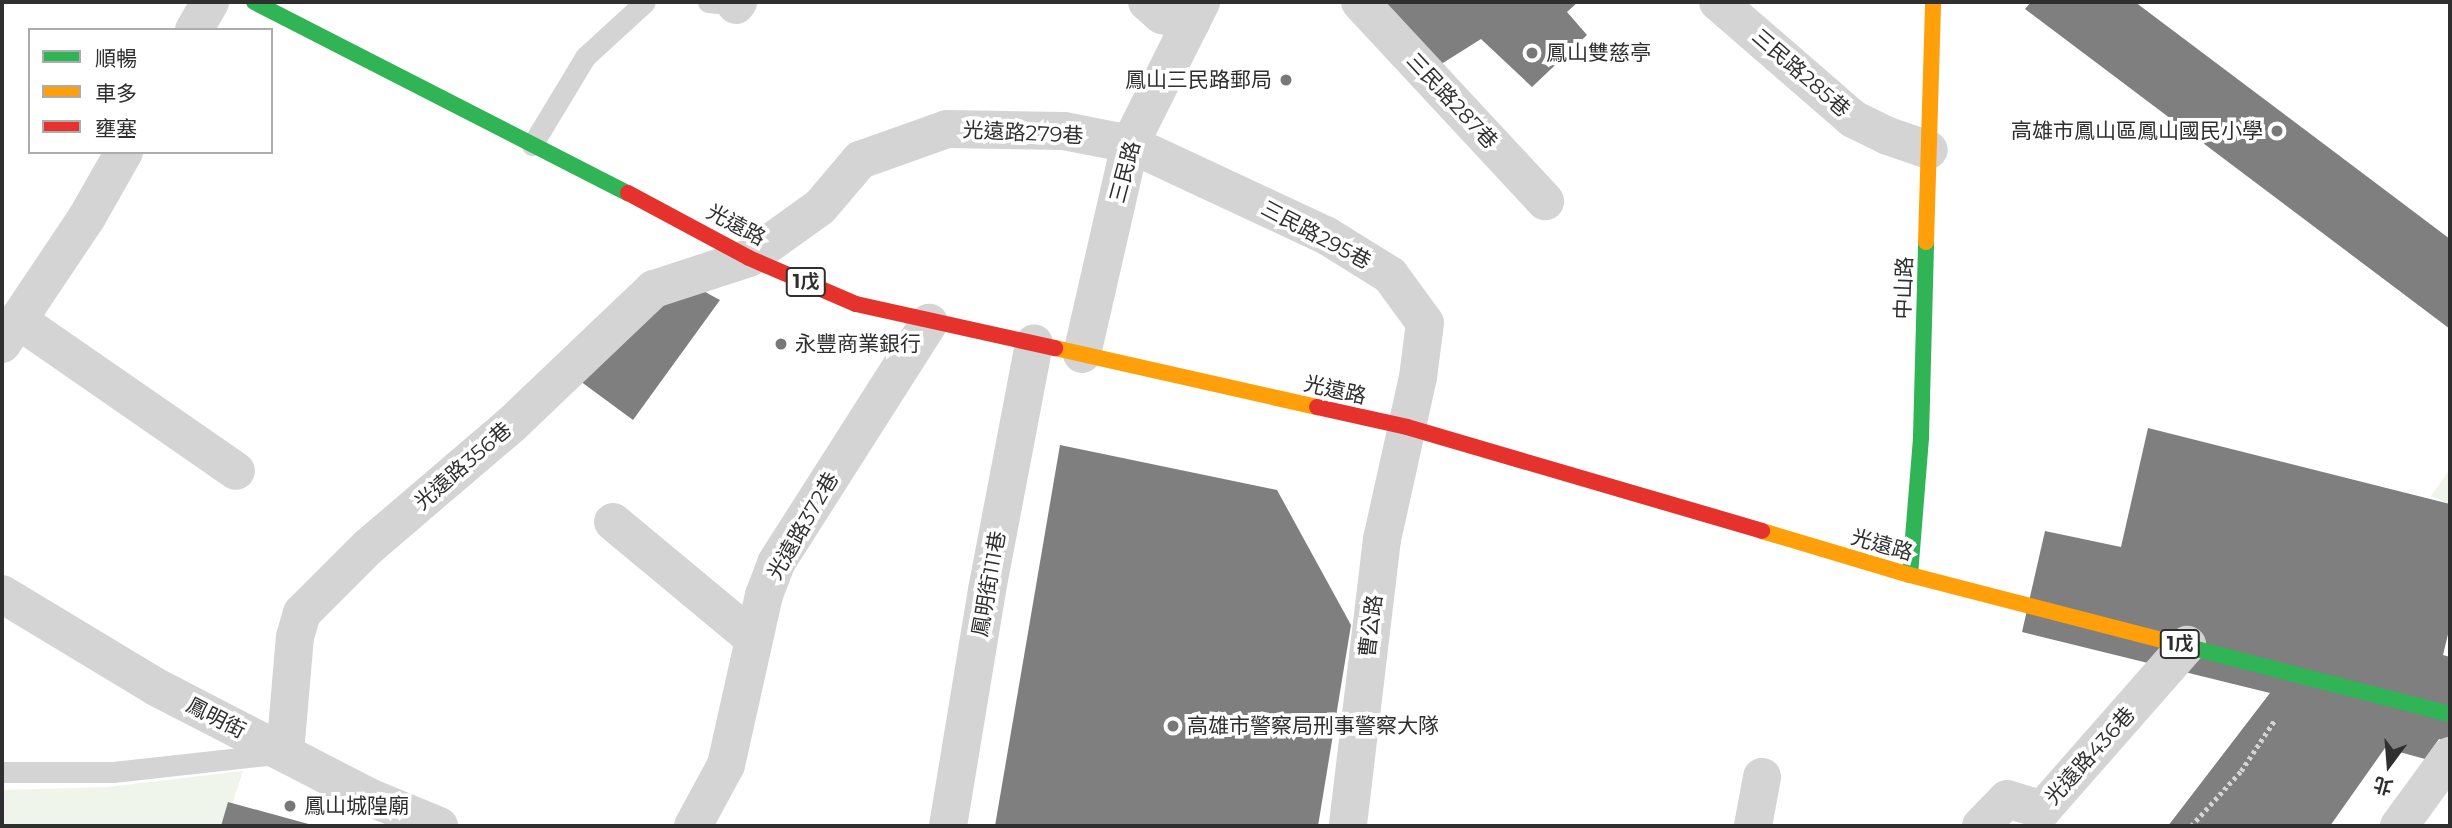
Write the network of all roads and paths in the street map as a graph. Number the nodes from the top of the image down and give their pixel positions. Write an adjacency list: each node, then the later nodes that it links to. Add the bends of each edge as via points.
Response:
1 (210, 2): 9 (street)
2 (254, 2): 11 (main road, 光遠路 / 1戊)
3 (645, 2): 11 (lane, via 585,57)
4 (1147, 2): 8 (street, via 1162,15)
5 (1360, 2): 14 (street, 三民路287巷)
6 (1718, 2): 12 (street, 三民路285巷, via 1853,119)
7 (1933, 2): 12 (main road, 中山路)
8 (1196, 12): 10 (street, 三民路)
9 (195, 28)
10 (1130, 144): 15 (street, 光遠路279巷, via 1064,131 947,130 860,160 820,207); 19 (street, 三民路); 20 (street, 三民路295巷, via 1326,236 1390,275 1424,323)
11 (532, 145): 15 (main road, 光遠路 / 1戊)
12 (1929, 150): 23 (main road, 中山路, via 1921,437)
13 (123, 154): 17 (street, via 87,218)
14 (1545, 201)
15 (748, 258): 16 (main road, 光遠路 / 1戊, via 856,304); 29 (street, 光遠路356巷, via 654,289 302,612 295,637)
16 (929, 323): 18 (main road, 光遠路 / 1戊); 25 (street, 光遠路372巷, via 776,563)
17 (10, 332): 21 (street)
18 (1034, 343): 19 (main road, 光遠路 / 1戊); 35 (street, 鳳明街111巷)
19 (1082, 354): 20 (main road, 光遠路 / 1戊)
20 (1406, 427): 23 (main road, 光遠路 / 1戊); 36 (street, 曹公路, via 1381,539)
21 (236, 471)
22 (613, 522): 25 (street)
23 (1910, 575): 26 (main road, 光遠路 / 1戊)
24 (2, 594): 29 (street, 鳳明街, via 156,687)
25 (754, 639): 34 (street, 光遠路372巷, via 726,765)
26 (2187, 645): 27 (main road, 光遠路 / 1戊); 38 (street, 光遠路436巷, via 2042,810 2007,799)
27 (2450, 714)
28 (2274, 721): 39 (path, via 2241,771)
29 (285, 753): 31 (lane, via 113,772); 33 (street, 鳳明街, via 369,797)
30 (2450, 755): 40 (street)
31 (2, 772)
32 (1762, 777): 37 (street)
33 (439, 826)
34 (692, 826)
35 (948, 826)
36 (1348, 826)
37 (1753, 826)
38 (1981, 826)
39 (2191, 826)
40 (2399, 826)

